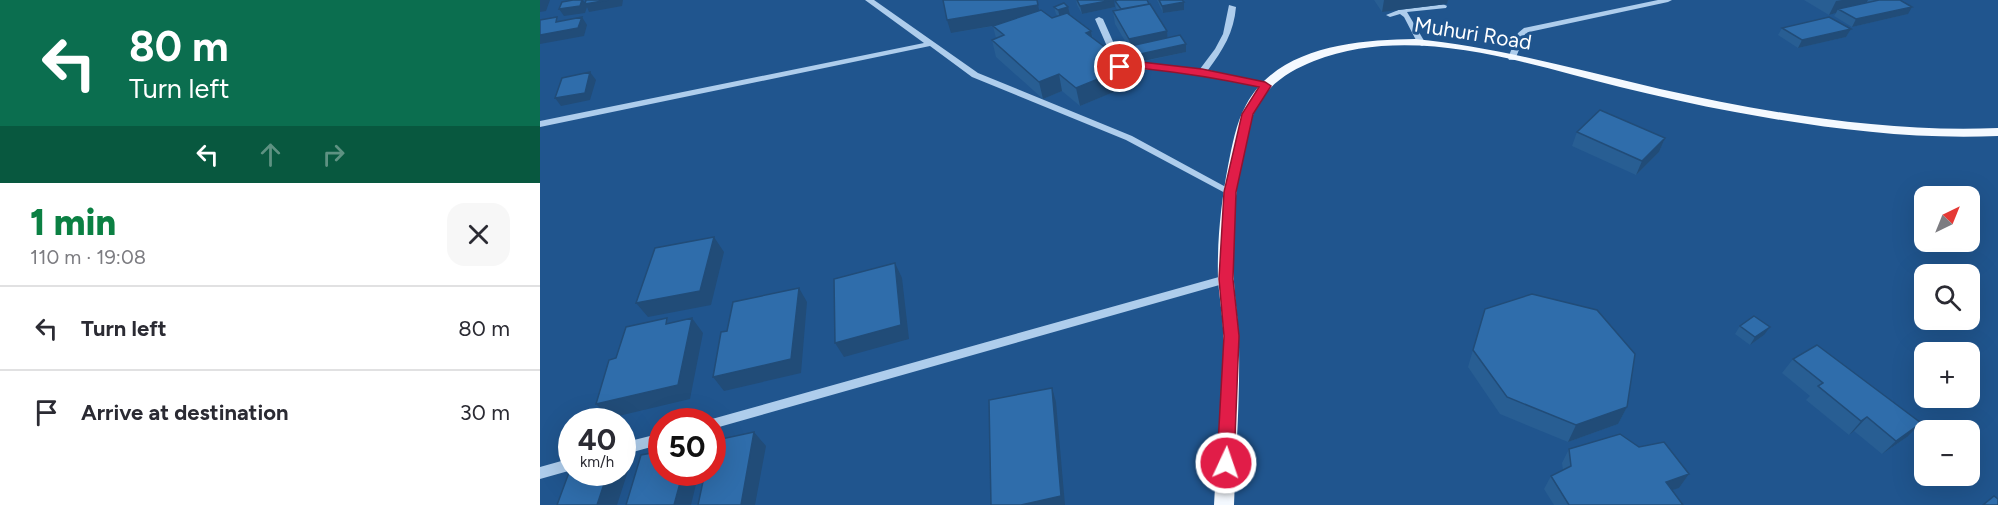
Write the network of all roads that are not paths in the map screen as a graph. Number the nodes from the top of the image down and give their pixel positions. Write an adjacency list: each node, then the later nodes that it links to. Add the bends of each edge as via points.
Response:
1 (869, 0): 8 (street)
2 (1668, 0): 10 (street, via 1527,30)
3 (1443, 6): 5 (street)
4 (1232, 7): 11 (street, via 1227,39)
5 (1401, 11): 6 (street); 9 (street)
6 (1390, 15)
7 (1099, 19): 11 (street, via 1120,67 1141,65)
8 (930, 44): 13 (street); 15 (street, via 975,75 1130,138)
9 (1422, 44): 10 (main road, Muhuri Road); 12 (main road, Muhuri Road, via 1346,45 1309,57)
10 (1512, 58): 14 (main road, Muhuri Road, via 1775,116 1870,127 1971,134)
11 (1202, 72): 12 (street)
12 (1265, 86): 15 (main road, Muhuri Road, via 1248,114)
13 (540, 124)
14 (1998, 132)
15 (1230, 192): 16 (main road, Muhuri Road)
16 (1226, 279): 17 (street); 20 (main road, Muhuri Road, via 1231,336)
17 (726, 420)
18 (558, 468): 19 (street)
19 (540, 472)
20 (1224, 505)

